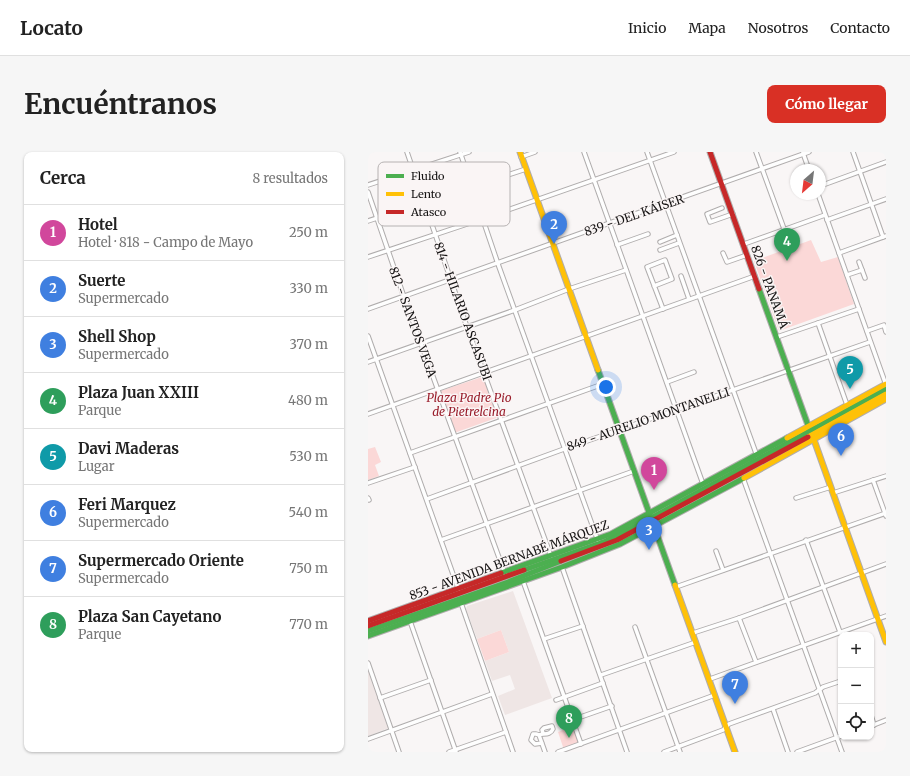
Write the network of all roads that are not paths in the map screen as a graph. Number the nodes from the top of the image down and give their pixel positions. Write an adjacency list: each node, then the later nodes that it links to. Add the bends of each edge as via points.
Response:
1 (407, 152): 15 (street, 814 - HILARIO ASCASUBI)
2 (469, 152): 11 (street)
3 (535, 152): 13 (street)
4 (584, 152): 23 (street)
5 (647, 152): 14 (street)
6 (674, 152): 14 (street)
7 (710, 152): 25 (street, 826 - PANAMÁ)
8 (756, 152): 20 (street)
9 (809, 152): 12 (street, 839 - DEL KÁISER)
10 (853, 152): 21 (street)
11 (460, 153): 16 (street)
12 (803, 153): 18 (street); 20 (street, 839 - DEL KÁISER)
13 (520, 154): 19 (street)
14 (650, 161): 23 (street); 32 (street)
15 (410, 162)
16 (435, 162)
17 (886, 162): 21 (street)
18 (807, 164)
19 (526, 169): 22 (street); 30 (street)
20 (762, 169): 25 (street, 839 - DEL KÁISER); 47 (street)
21 (859, 171): 26 (street); 33 (street)
22 (510, 174)
23 (594, 180): 30 (street); 42 (street)
24 (378, 182): 27 (street)
25 (722, 184): 32 (street, 839 - DEL KÁISER); 36 (street, 826 - PANAMÁ)
26 (826, 184)
27 (368, 185)
28 (368, 192): 38 (street, 812 - SANTOS VEGA)
29 (886, 199): 33 (street)
30 (537, 200): 35 (street); 54 (street)
31 (820, 200): 37 (street)
32 (666, 203): 42 (street, 839 - DEL KÁISER); 50 (street)
33 (871, 204): 39 (street); 51 (street)
34 (722, 208): 36 (street, via 706,214 710,222)
35 (510, 209)
36 (733, 214): 55 (street, 826 - PANAMÁ)
37 (825, 215): 39 (street); 47 (street)
38 (377, 218): 40 (street); 41 (street, 812 - SANTOS VEGA)
39 (827, 220): 61 (street)
40 (368, 221)
41 (378, 221)
42 (610, 223): 54 (street, 839 - DEL KÁISER); 56 (street)
43 (380, 226): 59 (street, 812 - SANTOS VEGA)
44 (432, 226): 49 (street, 814 - HILARIO ASCASUBI)
45 (461, 226): 49 (street)
46 (484, 226): 65 (street)
47 (784, 229): 55 (street); 57 (street)
48 (648, 234): 56 (street)
49 (435, 235): 59 (street); 72 (street, 814 - HILARIO ASCASUBI)
50 (677, 235): 52 (street); 53 (street)
51 (885, 237): 61 (street)
52 (660, 242)
53 (680, 243): 58 (street); 76 (street)
54 (552, 244): 65 (street, 839 - DEL KÁISER); 74 (street)
55 (744, 244): 62 (street, 826 - PANAMÁ)
56 (617, 245): 66 (street)
57 (791, 248)
58 (660, 250)
59 (388, 251): 63 (street); 75 (street, 812 - SANTOS VEGA)
60 (724, 253): 62 (street, via 727,262)
61 (839, 253): 68 (street)
62 (747, 255): 70 (street, 826 - PANAMÁ)
63 (368, 257)
64 (859, 262): 67 (street)
65 (498, 264): 72 (street, 839 - DEL KÁISER); 81 (street)
66 (626, 270): 74 (street); 82 (street)
67 (862, 270): 68 (street); 71 (street)
68 (847, 275): 80 (street)
69 (681, 276): 77 (street)
70 (755, 276): 76 (street); 89 (street, 826 - PANAMÁ)
71 (865, 278)
72 (451, 280): 75 (street, 839 - DEL KÁISER); 84 (street, 814 - HILARIO ASCASUBI)
73 (654, 286): 73 (street, via 647,267 665,260 672,279); 79 (street)
74 (569, 289): 81 (street); 88 (street)
75 (404, 296): 78 (street, 839 - DEL KÁISER); 91 (street, 812 - SANTOS VEGA)
76 (699, 296): 77 (street); 102 (street)
77 (689, 300): 79 (street)
78 (368, 309)
79 (663, 309): 82 (street)
80 (859, 309): 83 (street); 85 (street)
81 (515, 310): 84 (street); 93 (street)
82 (643, 316): 88 (street); 99 (street)
83 (818, 323): 89 (street); 92 (street)
84 (467, 327): 91 (street); 98 (street, 814 - HILARIO ASCASUBI)
85 (866, 331): 86 (street, via 884,325); 90 (street)
86 (886, 332)
87 (368, 336): 94 (street)
88 (586, 337): 93 (street); 100 (street)
89 (777, 337): 96 (street, 826 - PANAMÁ)
90 (870, 342): 92 (street, 849 - AURELIO MONTANELLI); 101 (street)
91 (421, 343): 94 (street); 104 (street, 812 - SANTOS VEGA)
92 (830, 356): 96 (street, 849 - AURELIO MONTANELLI); 108 (street)
93 (531, 357): 98 (street); 107 (street)
94 (376, 359): 95 (street); 109 (street)
95 (368, 362)
96 (789, 370): 102 (street, 849 - AURELIO MONTANELLI); 114 (street, 826 - PANAMÁ)
97 (694, 372): 99 (street)
98 (485, 373): 104 (street); 112 (street, 814 - HILARIO ASCASUBI)
99 (667, 382): 110 (street)
100 (603, 384): 107 (street); 113 (street)
101 (886, 384): 108 (street, 853 - AVENIDA BERNABÉ MÁRQUEZ)
102 (732, 389): 110 (street, 849 - AURELIO MONTANELLI); 118 (street)
103 (886, 389): 114 (street, 853 - AVENIDA BERNABÉ MÁRQUEZ)
104 (437, 390): 109 (street); 115 (street, 812 - SANTOS VEGA)
105 (886, 394): 114 (street, 853 - AVENIDA BERNABÉ MÁRQUEZ)
106 (886, 399): 114 (street, 853 - AVENIDA BERNABÉ MÁRQUEZ)
107 (548, 403): 112 (street); 116 (street)
108 (848, 405): 114 (street, 853 - AVENIDA BERNABÉ MÁRQUEZ)
109 (393, 406): 111 (street); 117 (street)
110 (677, 409): 113 (street, 849 - AURELIO MONTANELLI); 127 (street)
111 (368, 414)
112 (501, 420): 115 (street); 119 (street, 814 - HILARIO ASCASUBI)
113 (619, 430): 116 (street, 849 - AURELIO MONTANELLI); 121 (street)
114 (811, 432): 118 (street, 853 - AVENIDA BERNABÉ MÁRQUEZ); 118 (street, 853 - AVENIDA BERNABÉ MÁRQUEZ); 123 (street, 853 - AVENIDA BERNABÉ MÁRQUEZ); 128 (street, 826 - PANAMÁ)
115 (455, 436): 117 (street); 126 (street, 812 - SANTOS VEGA)
116 (564, 449): 119 (street, 849 - AURELIO MONTANELLI); 129 (street)
117 (410, 453): 120 (street)
118 (758, 459): 127 (street, 853 - AVENIDA BERNABÉ MÁRQUEZ); 135 (street, 853 - AVENIDA BERNABÉ MÁRQUEZ)
119 (518, 466): 126 (street, 849 - AURELIO MONTANELLI); 133 (street, 814 - HILARIO ASCASUBI)
120 (414, 467): 125 (street); 132 (street)
121 (634, 471): 129 (street); 135 (street)
122 (886, 476): 124 (street)
123 (743, 478): 135 (street, 853 - AVENIDA BERNABÉ MÁRQUEZ); 144 (street)
124 (873, 480): 130 (street); 134 (street)
125 (368, 483)
126 (471, 483): 132 (street, 849 - AURELIO MONTANELLI); 136 (street, 812 - SANTOS VEGA)
127 (704, 486): 135 (street, 853 - AVENIDA BERNABÉ MÁRQUEZ)
128 (830, 487): 130 (street, 826 - PANAMÁ); 131 (street)
129 (579, 491): 133 (street); 140 (street)
130 (833, 493): 137 (street, 826 - PANAMÁ)
131 (796, 498)
132 (426, 499): 138 (street)
133 (532, 508): 136 (street); 145 (street, 814 - HILARIO ASCASUBI)
134 (886, 514): 137 (street)
135 (651, 520): 140 (street, 853 - AVENIDA BERNABÉ MÁRQUEZ); 141 (street, 853 - AVENIDA BERNABÉ MÁRQUEZ); 142 (street, 853 - AVENIDA BERNABÉ MÁRQUEZ); 152 (street)
136 (486, 524): 138 (street); 150 (street, 812 - SANTOS VEGA)
137 (845, 526): 139 (street); 149 (street, 826 - PANAMÁ)
138 (441, 540): 154 (street)
139 (806, 540): 144 (street); 153 (street)
140 (598, 542): 145 (street, 853 - AVENIDA BERNABÉ MÁRQUEZ)
141 (606, 546): 142 (street); 150 (street, 853 - AVENIDA BERNABÉ MÁRQUEZ)
142 (615, 546): 147 (street, 853 - AVENIDA BERNABÉ MÁRQUEZ)
143 (716, 551): 148 (street)
144 (770, 553): 148 (street); 155 (street)
145 (552, 559): 150 (street, 853 - AVENIDA BERNABÉ MÁRQUEZ)
146 (886, 564): 149 (street)
147 (562, 567): 151 (street, 853 - AVENIDA BERNABÉ MÁRQUEZ); 165 (street)
148 (723, 570): 152 (street)
149 (862, 573): 153 (street); 161 (street, 826 - PANAMÁ)
150 (507, 580): 151 (street, 853 - AVENIDA BERNABÉ MÁRQUEZ); 154 (street, 853 - AVENIDA BERNABÉ MÁRQUEZ); 156 (street, 853 - AVENIDA BERNABÉ MÁRQUEZ); 157 (street, 853 - AVENIDA BERNABÉ MÁRQUEZ)
151 (523, 581): 172 (street)
152 (676, 586): 168 (street)
153 (823, 586): 155 (street); 169 (street)
154 (459, 591): 162 (street, 853 - AVENIDA BERNABÉ MÁRQUEZ); 164 (street, 853 - AVENIDA BERNABÉ MÁRQUEZ)
155 (788, 600): 160 (street); 175 (street)
156 (461, 603): 158 (street, 853 - AVENIDA BERNABÉ MÁRQUEZ); 185 (street)
157 (431, 609): 158 (street); 167 (street, 853 - AVENIDA BERNABÉ MÁRQUEZ)
158 (444, 609): 163 (street, 853 - AVENIDA BERNABÉ MÁRQUEZ)
159 (886, 616): 161 (street)
160 (739, 618): 168 (street); 177 (street)
161 (878, 619): 169 (street); 174 (street, 826 - PANAMÁ)
162 (368, 621)
163 (410, 621): 171 (street, 853 - AVENIDA BERNABÉ MÁRQUEZ); 181 (street)
164 (368, 626)
165 (583, 626): 172 (street); 179 (street)
166 (635, 627): 176 (street)
167 (368, 631)
168 (693, 632): 173 (street)
169 (840, 632)
170 (838, 633): 175 (street)
171 (368, 636)
172 (544, 639): 187 (street)
173 (696, 642): 176 (street); 180 (street)
174 (886, 642)
175 (804, 646): 177 (street); 184 (street)
176 (647, 659): 179 (street); 192 (street)
177 (756, 662): 180 (street)
178 (368, 663): 188 (street)
179 (601, 675): 183 (street)
180 (710, 679): 186 (street)
181 (431, 680): 188 (street); 193 (street)
182 (838, 682): 184 (street)
183 (603, 683): 187 (street); 190 (street)
184 (819, 690): 191 (street); 201 (street)
185 (492, 694): 193 (street); 200 (street)
186 (715, 695): 192 (street); 197 (street)
187 (564, 697): 189 (street); 194 (street)
188 (380, 698): 199 (street)
189 (556, 700)
190 (612, 706): 194 (street); 198 (street)
191 (773, 709): 197 (street); 219 (street)
192 (666, 712): 198 (street); 207 (street)
193 (442, 713): 199 (street); 209 (street)
194 (572, 720): 206 (street)
195 (886, 720): 196 (street)
196 (874, 725)
197 (726, 727): 207 (street); 218 (street)
198 (619, 729): 206 (street); 215 (street)
199 (391, 731): 203 (street); 210 (street)
200 (506, 732): 209 (street); 212 (street)
201 (838, 735)
202 (838, 737): 220 (street)
203 (368, 739)
204 (840, 740): 221 (street)
205 (542, 743): 205 (street, via 541,734 533,734 532,742); 213 (street)
206 (581, 744): 208 (street)
207 (678, 747): 216 (street); 217 (street)
208 (570, 750): 214 (street)
209 (456, 751): 211 (street)
210 (399, 752)
211 (449, 752)
212 (513, 752)
213 (545, 752)
214 (558, 752)
215 (627, 752)
216 (664, 752)
217 (680, 752)
218 (735, 752)
219 (788, 752)
220 (797, 752)
221 (842, 752)

